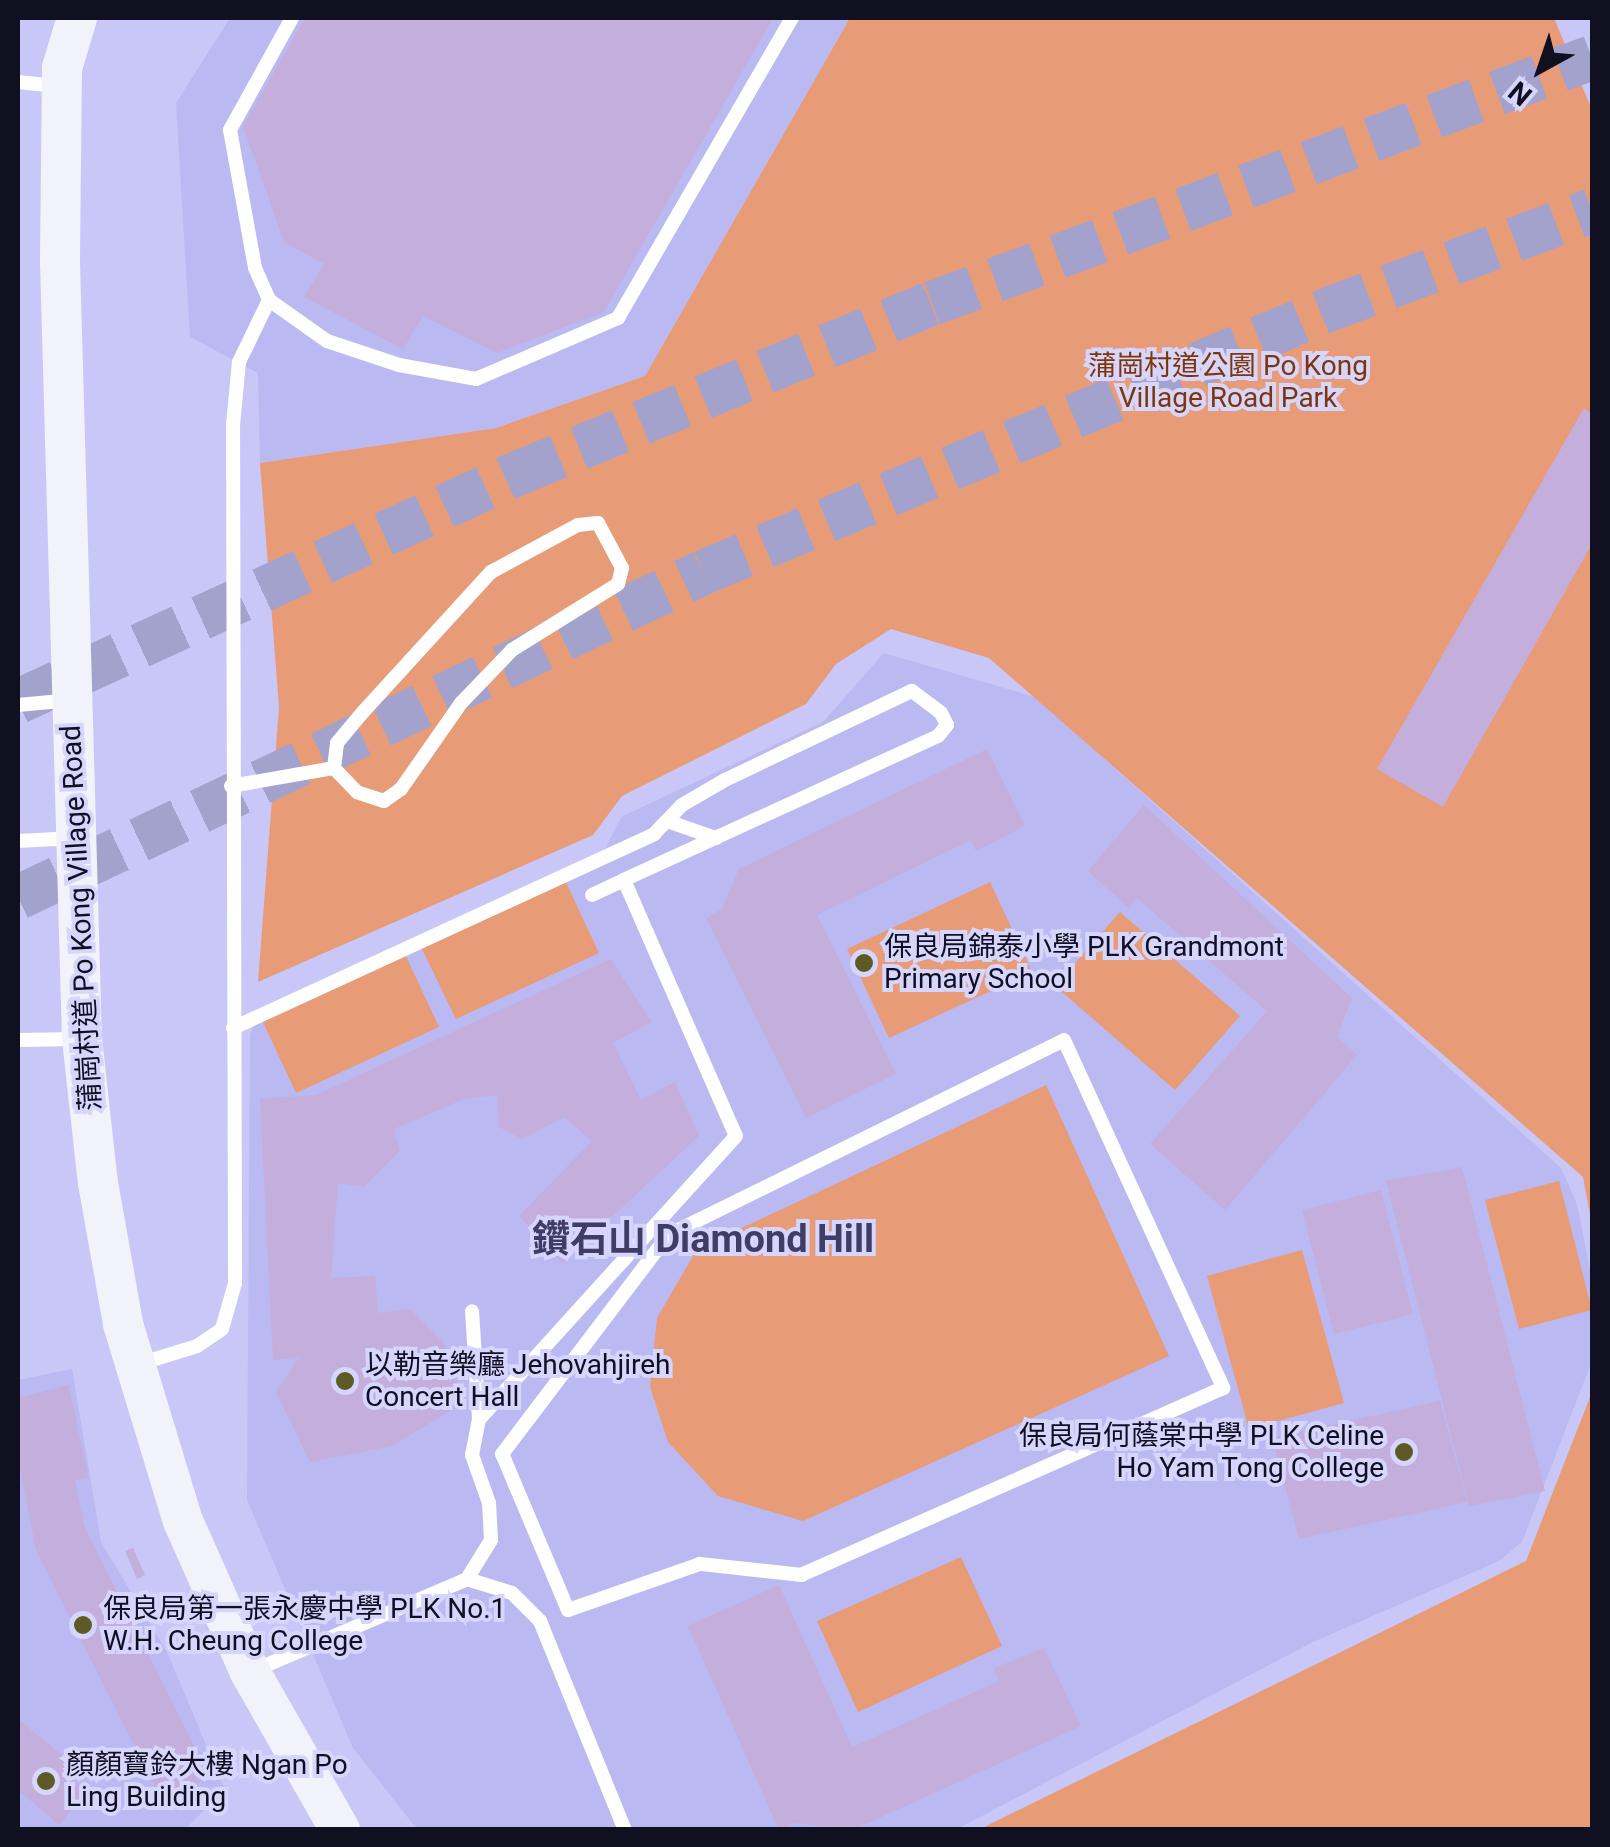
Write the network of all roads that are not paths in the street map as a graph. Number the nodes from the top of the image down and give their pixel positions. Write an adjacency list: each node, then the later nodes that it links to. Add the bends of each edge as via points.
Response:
1 (77, 18): 5 (main road, 蒲崗村道 Po Kong Village Road)
2 (292, 18): 6 (lane, via 230,130 255,268)
3 (792, 18): 6 (lane, via 618,318 476,379 399,365 328,341)
4 (18, 82): 5 (lane)
5 (62, 86): 7 (main road, 蒲崗村道 Po Kong Village Road)
6 (269, 300): 10 (lane, via 238,362 233,425)
7 (72, 700): 8 (lane); 12 (main road, 蒲崗村道 Po Kong Village Road)
8 (18, 705)
9 (334, 768): 9 (lane, via 371,797 384,801 400,789 461,703 512,650 618,584 622,568 605,528 578,525 491,572 337,743); 10 (lane)
10 (231, 786): 17 (lane)
11 (667, 821): 13 (lane); 13 (lane, via 725,780 912,691 945,719 938,736); 17 (lane, via 654,834)
12 (76, 838): 14 (lane); 18 (main road, 蒲崗村道 Po Kong Village Road)
13 (716, 838): 15 (lane)
14 (18, 841)
15 (624, 880): 16 (lane); 22 (lane, via 736,1136)
16 (592, 895)
17 (233, 1028): 21 (lane, via 232,1307 222,1329 198,1346)
18 (82, 1039): 19 (lane); 21 (main road, 蒲崗村道 Po Kong Village Road, via 108,1246)
19 (18, 1040)
20 (472, 1310): 22 (lane)
21 (134, 1365): 25 (main road, 蒲崗村道 Po Kong Village Road, via 183,1521)
22 (479, 1418): 23 (lane, via 472,1455 489,1502 492,1540)
23 (467, 1578): 25 (lane); 27 (lane, via 512,1594 540,1621)
24 (568, 1610): 24 (lane, via 502,1454 668,1234 1064,1040 1223,1388 802,1575 700,1564)
25 (250, 1672): 26 (main road, 蒲崗村道 Po Kong Village Road)
26 (340, 1830)
27 (625, 1830)

